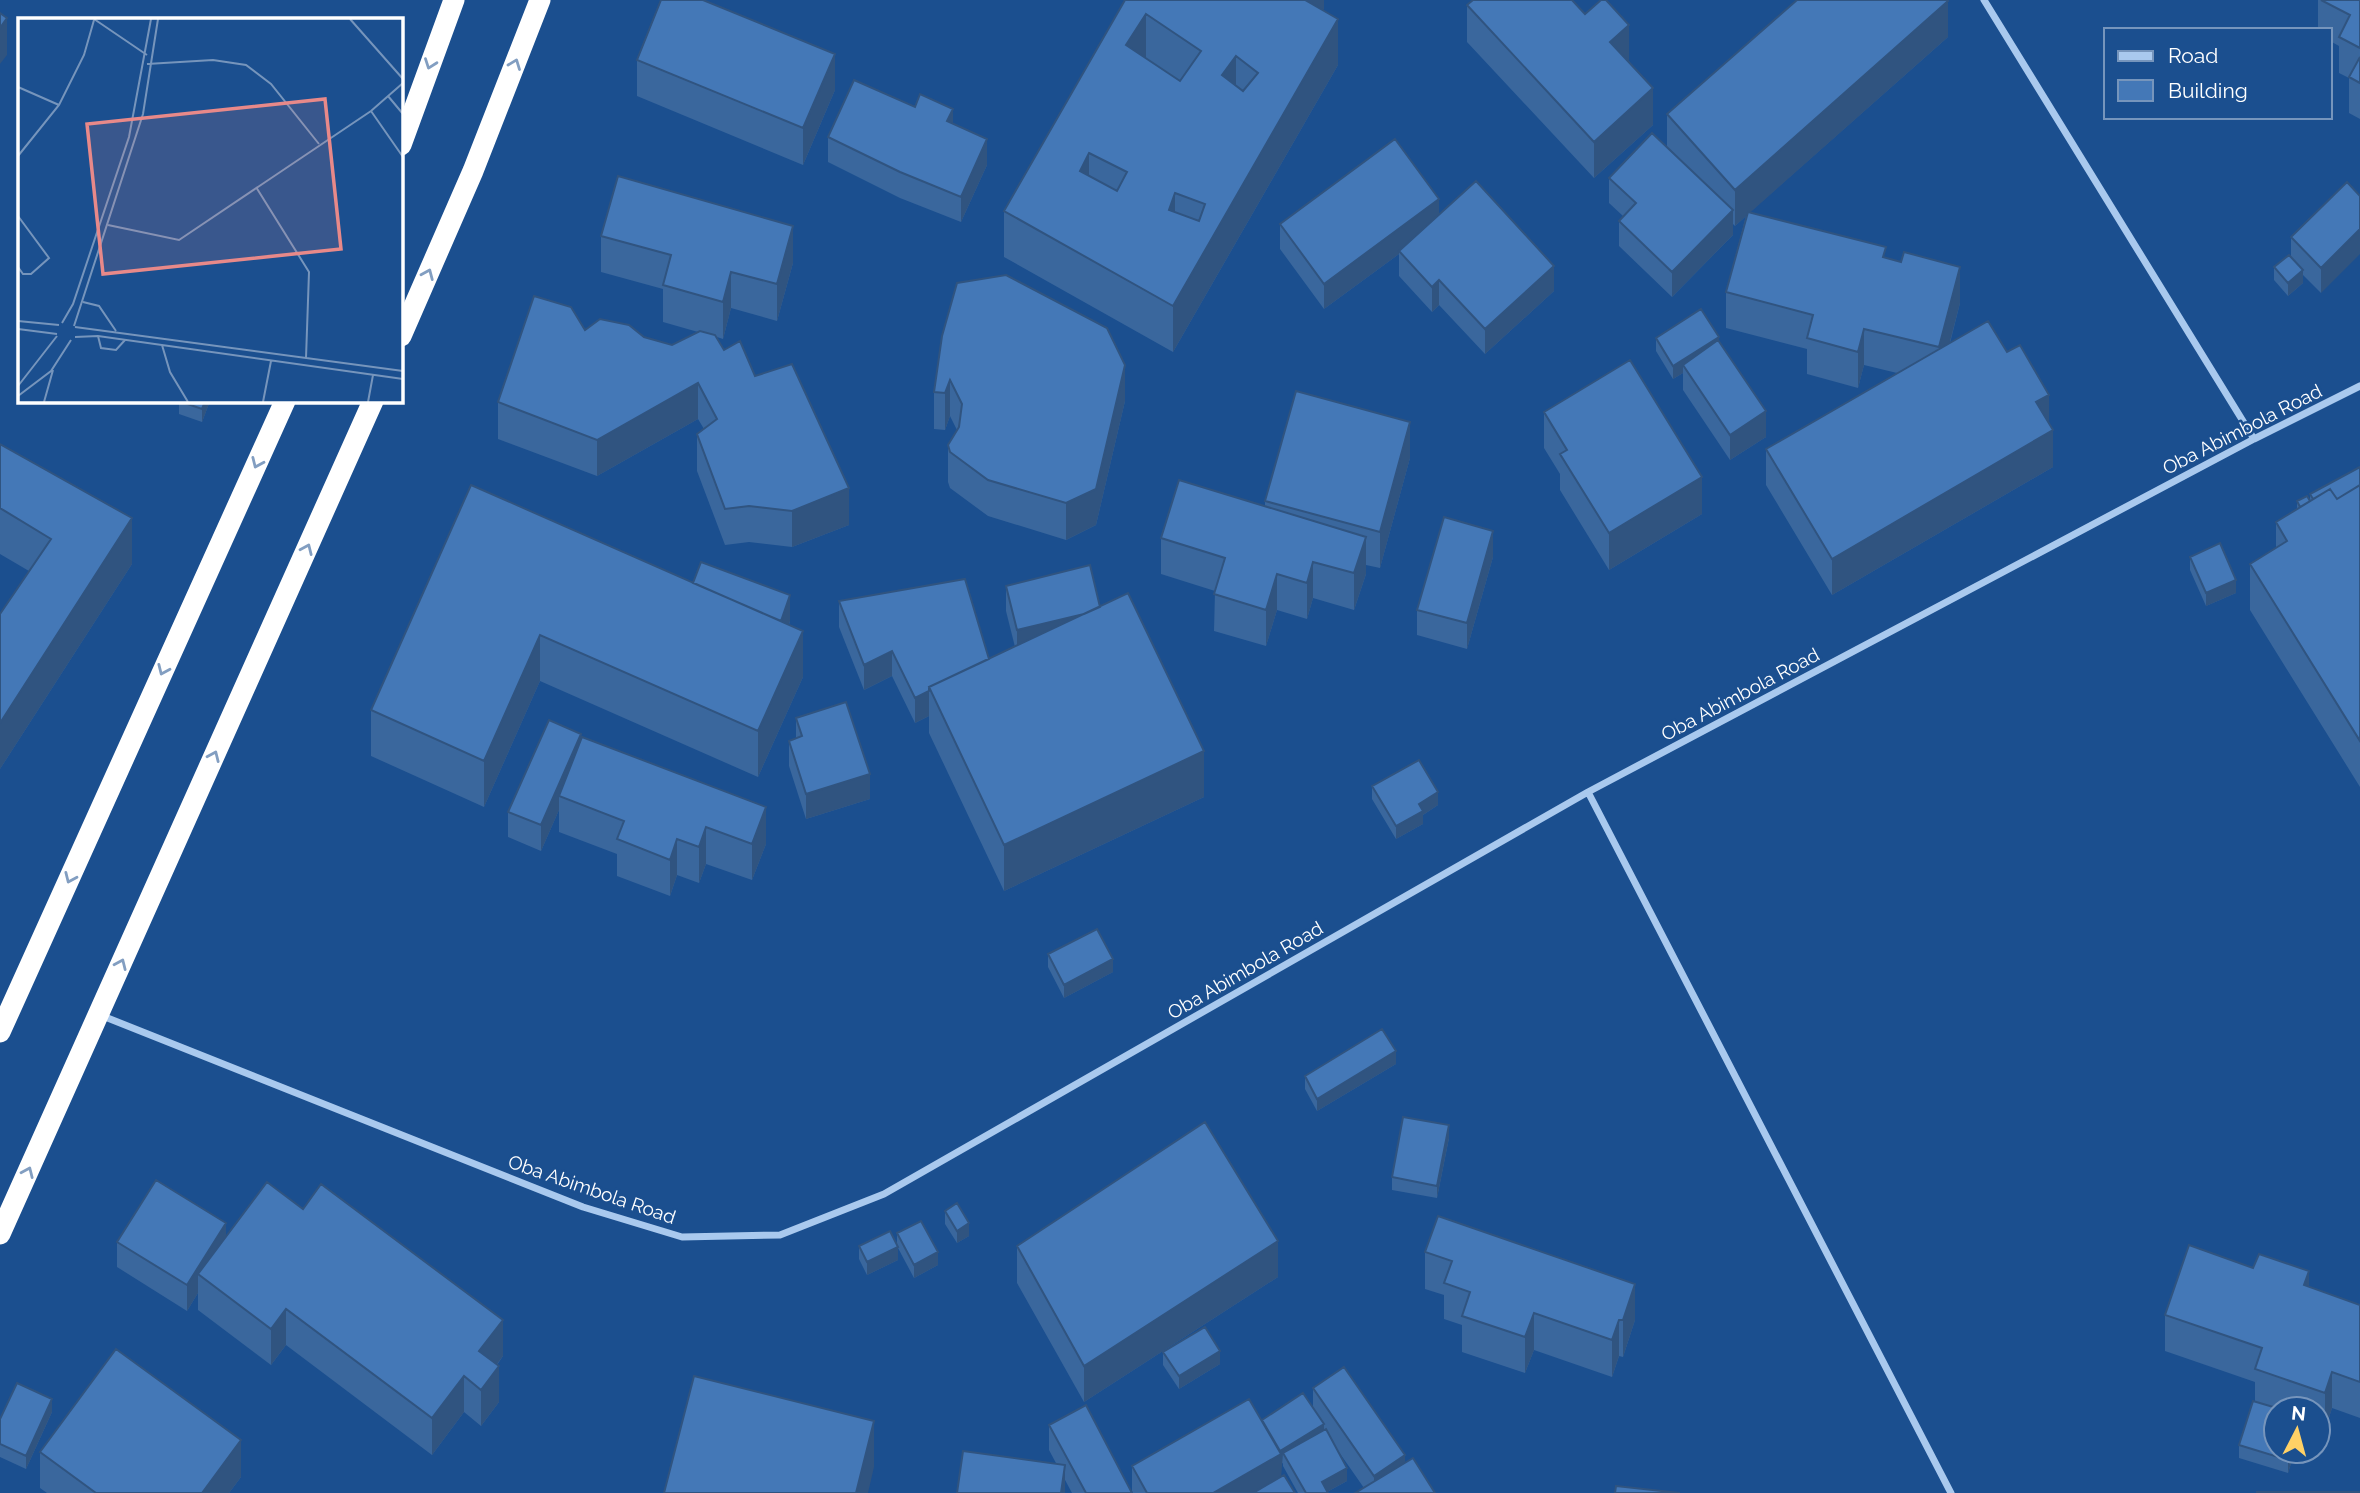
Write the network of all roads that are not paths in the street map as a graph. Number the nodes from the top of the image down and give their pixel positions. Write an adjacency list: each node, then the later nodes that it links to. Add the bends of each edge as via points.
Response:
1 (454, 0): 4 (highway, one-way to 4)
2 (540, 0): 5 (highway, one-way to 2)
3 (1984, 0): 9 (street)
4 (402, 142)
5 (402, 335)
6 (2360, 386): 9 (street, Oba Abimbola Road)
7 (285, 402): 12 (highway, one-way to 12)
8 (373, 402): 11 (highway, one-way to 8)
9 (2254, 439): 10 (street, Oba Abimbola Road)
10 (1588, 792): 11 (street, Oba Abimbola Road, via 884,1194 780,1235 681,1237 583,1207); 14 (street)
11 (98, 1015): 13 (highway, one-way to 11)
12 (0, 1032)
13 (0, 1234)
14 (1951, 1493)

